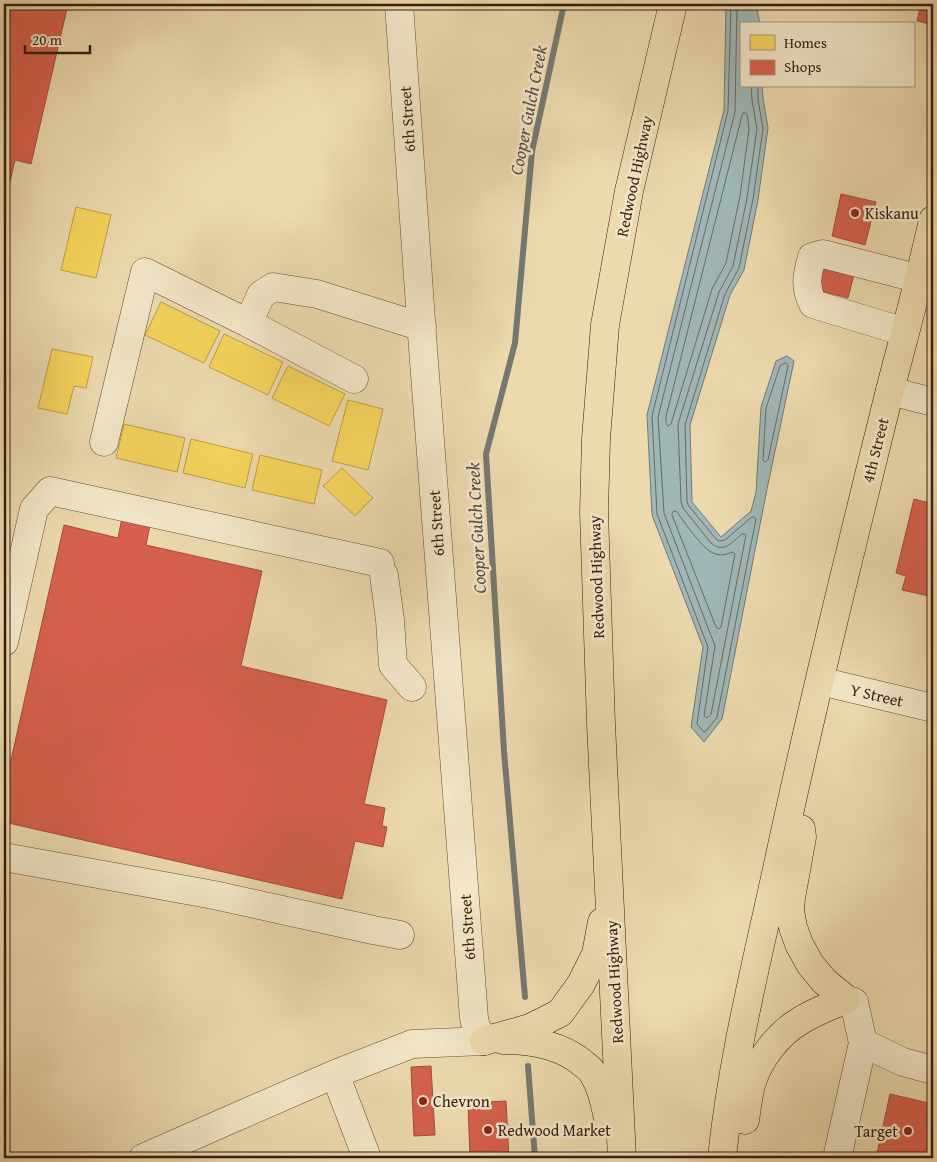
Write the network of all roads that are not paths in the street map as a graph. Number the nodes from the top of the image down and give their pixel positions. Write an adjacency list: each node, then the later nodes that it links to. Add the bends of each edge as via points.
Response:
1 (399, 4): 6 (street, 6th Street)
2 (673, 4): 16 (highway, Redwood Highway, via 629,191 605,325 594,512)
3 (933, 220): 4 (highway, 4th Street)
4 (920, 279): 7 (highway, 4th Street); 7 (street, via 824,254 812,256 808,270 807,285 813,304)
5 (248, 323): 6 (street, via 261,295 273,287 317,294); 8 (street); 11 (street, via 145,272)
6 (422, 327): 21 (street, 6th Street, via 474,1018)
7 (905, 332): 9 (highway, 4th Street)
8 (354, 379)
9 (890, 391): 10 (street); 13 (highway, 4th Street)
10 (933, 402)
11 (104, 442)
12 (4, 642): 14 (street, via 34,509 50,491 382,569 393,665)
13 (820, 681): 15 (street, Y Street); 17 (highway)
14 (412, 688)
15 (933, 708)
16 (604, 776): 21 (highway, via 604,912 596,954 581,984 560,1013 530,1028); 28 (highway, Redwood Highway)
17 (791, 802): 20 (highway, via 802,837 791,898 792,927 810,964); 29 (highway, via 736,1054)
18 (4, 857): 19 (street, via 214,895)
19 (400, 935)
20 (846, 999): 22 (street, via 854,1002); 30 (highway, via 800,1021 770,1048 751,1084)
21 (484, 1041): 24 (street, via 412,1044); 27 (highway, via 519,1040 546,1045 570,1054 591,1070 603,1095)
22 (863, 1043): 23 (street, via 903,1062); 31 (street)
23 (933, 1070)
24 (335, 1074): 25 (street); 26 (street)
25 (143, 1158)
26 (366, 1158)
27 (614, 1158)
28 (622, 1158)
29 (722, 1158)
30 (740, 1158)
31 (837, 1158)

